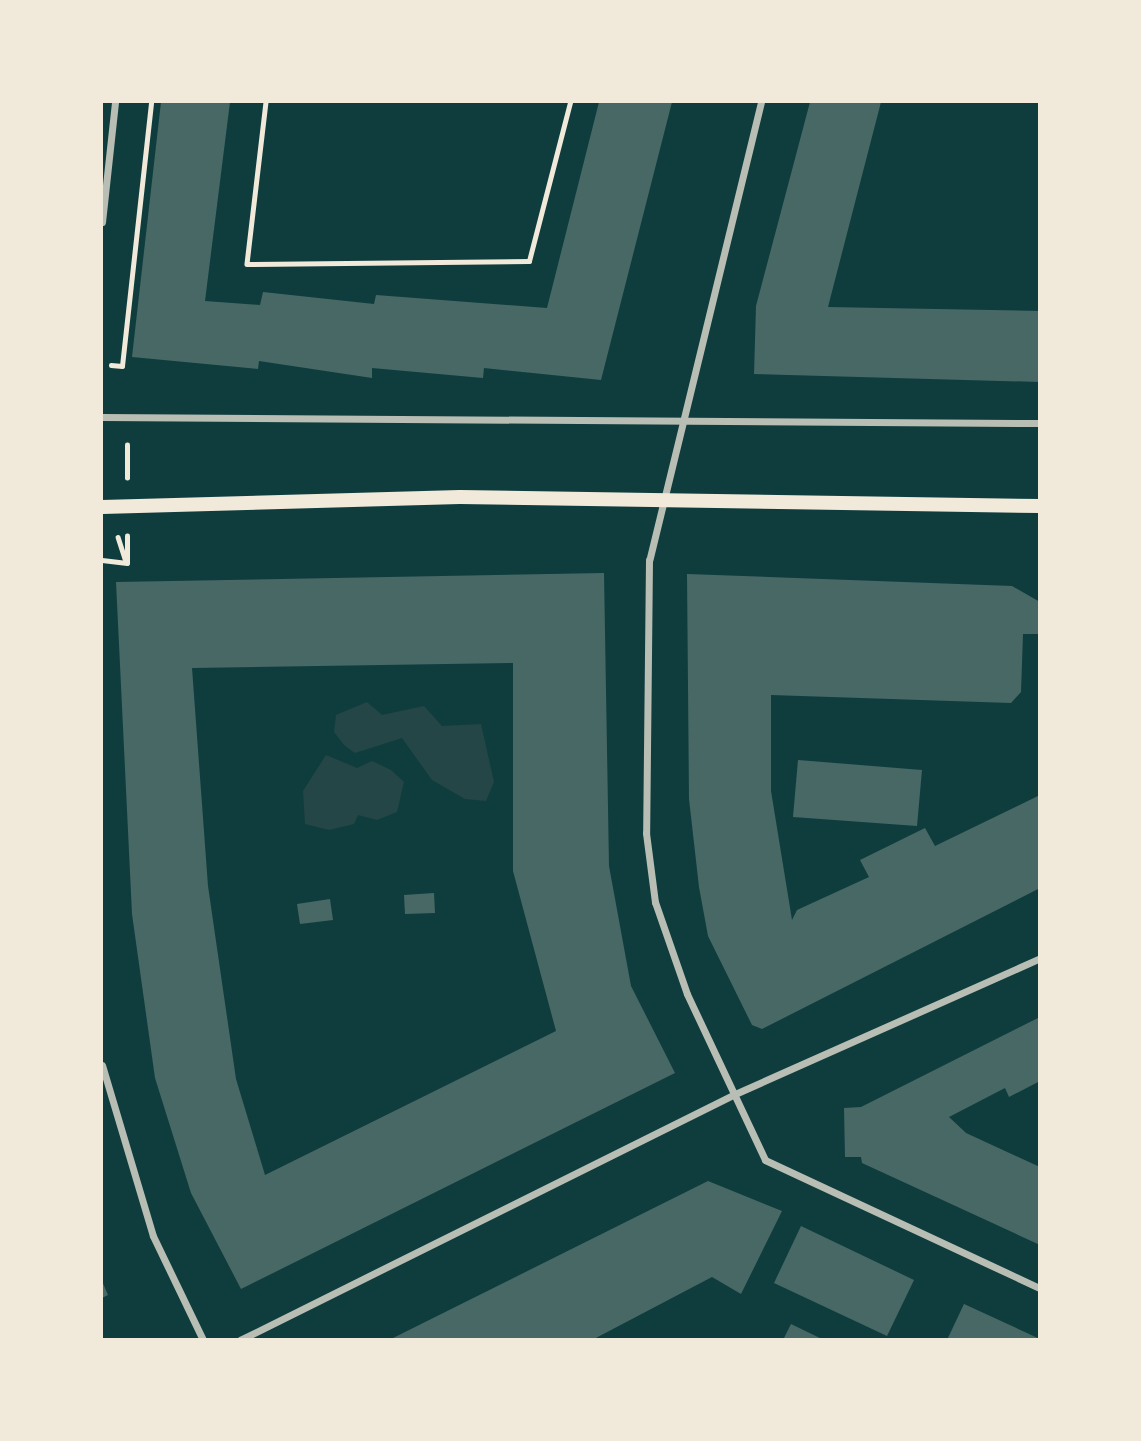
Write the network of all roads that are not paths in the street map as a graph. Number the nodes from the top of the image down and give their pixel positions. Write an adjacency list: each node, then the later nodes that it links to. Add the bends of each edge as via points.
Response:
1 (116, 102): 3 (street)
2 (761, 102): 5 (street)
3 (102, 222)
4 (102, 417): 5 (street)
5 (682, 419): 6 (street); 7 (street)
6 (1040, 423)
7 (663, 498): 8 (main road); 9 (main road, via 282,498); 12 (street, via 649,560 646,833 655,902 687,994)
8 (1040, 506)
9 (102, 507)
10 (1040, 958): 12 (street)
11 (102, 1065): 14 (street, via 153,1236)
12 (735, 1094): 13 (street, via 765,1160); 15 (street)
13 (1040, 1288)
14 (203, 1339)
15 (240, 1339)

